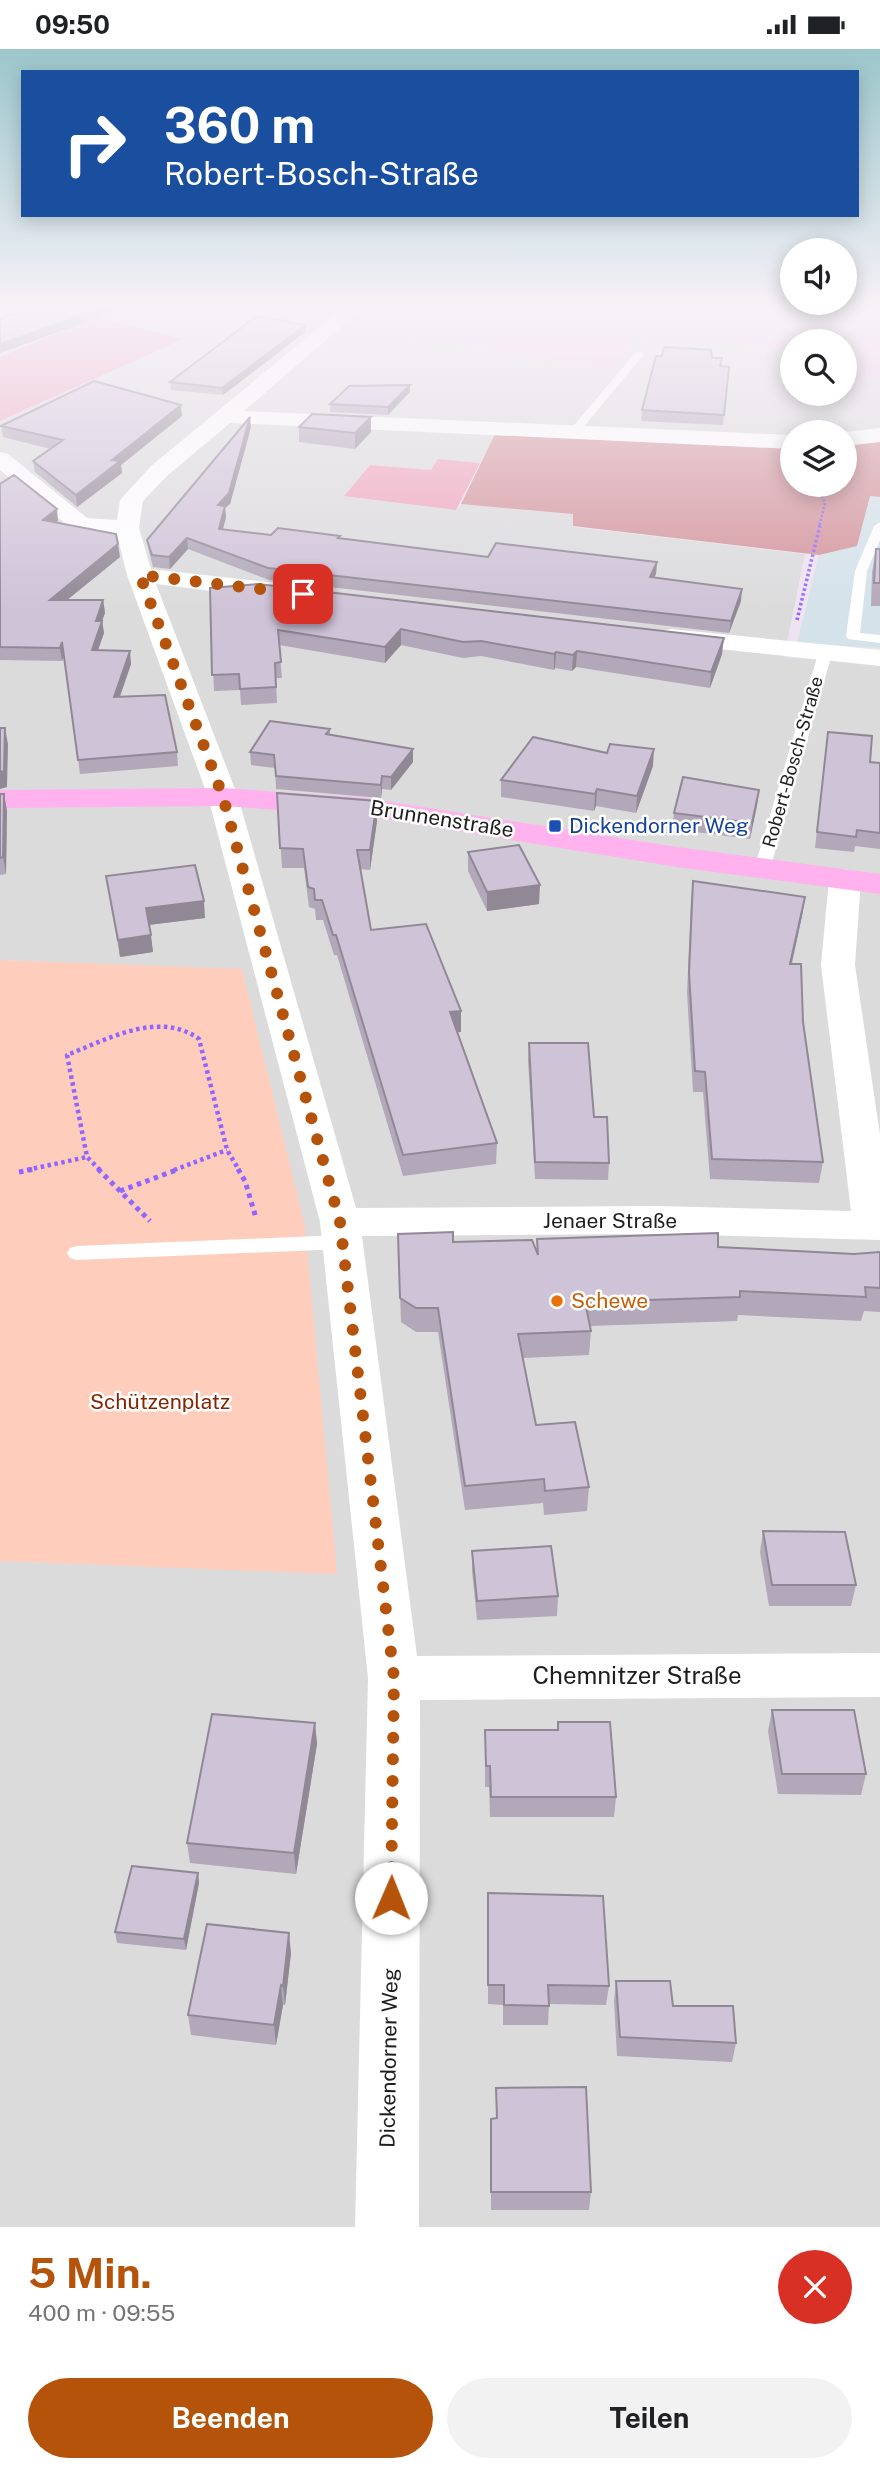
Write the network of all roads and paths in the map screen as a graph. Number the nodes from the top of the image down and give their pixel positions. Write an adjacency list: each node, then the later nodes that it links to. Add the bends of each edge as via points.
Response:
1 (233, 408): 3 (street)
2 (594, 408): 4 (lane)
3 (223, 416): 4 (street); 11 (street, via 132,500)
4 (573, 433): 7 (street)
5 (880, 435): 6 (street)
6 (857, 438)
7 (780, 441)
8 (0, 459): 11 (street, via 81,525)
9 (822, 497): 16 (path, via 825,503)
10 (880, 526): 15 (lane, via 861,571 853,636)
11 (127, 528): 12 (street, Dickendorner Weg)
12 (140, 575): 13 (street); 19 (street, Dickendorner Weg)
13 (306, 595)
14 (652, 635): 16 (street, Robert-Bosch-Straße)
15 (880, 639)
16 (790, 651): 17 (street, Robert-Bosch-Straße)
17 (825, 654): 18 (street, Robert-Bosch-Straße); 21 (lane, Robert-Bosch-Straße)
18 (880, 658)
19 (223, 797): 20 (street, Brunnenstraße); 21 (street, Brunnenstraße, via 365,807); 29 (street, Dickendorner Weg)
20 (0, 799)
21 (762, 869): 22 (street, Brunnenstraße)
22 (845, 879): 23 (street, Brunnenstraße); 28 (street, via 838,965)
23 (880, 884)
24 (227, 1150): 25 (path, via 199,1039 190,1030 166,1024 137,1029 67,1055); 27 (path); 30 (path, via 245,1181)
25 (87, 1157): 26 (path); 27 (path)
26 (19, 1172)
27 (120, 1191): 31 (path)
28 (877, 1226): 29 (street, Jenaer Straße, via 658,1220)
29 (341, 1232): 30 (lane); 34 (street, Dickendorner Weg)
30 (264, 1245): 31 (lane)
31 (178, 1249): 32 (lane)
32 (76, 1253)
33 (880, 1675): 34 (street, Chemnitzer Straße)
34 (394, 1678): 35 (street, Dickendorner Weg)
35 (387, 2227)

